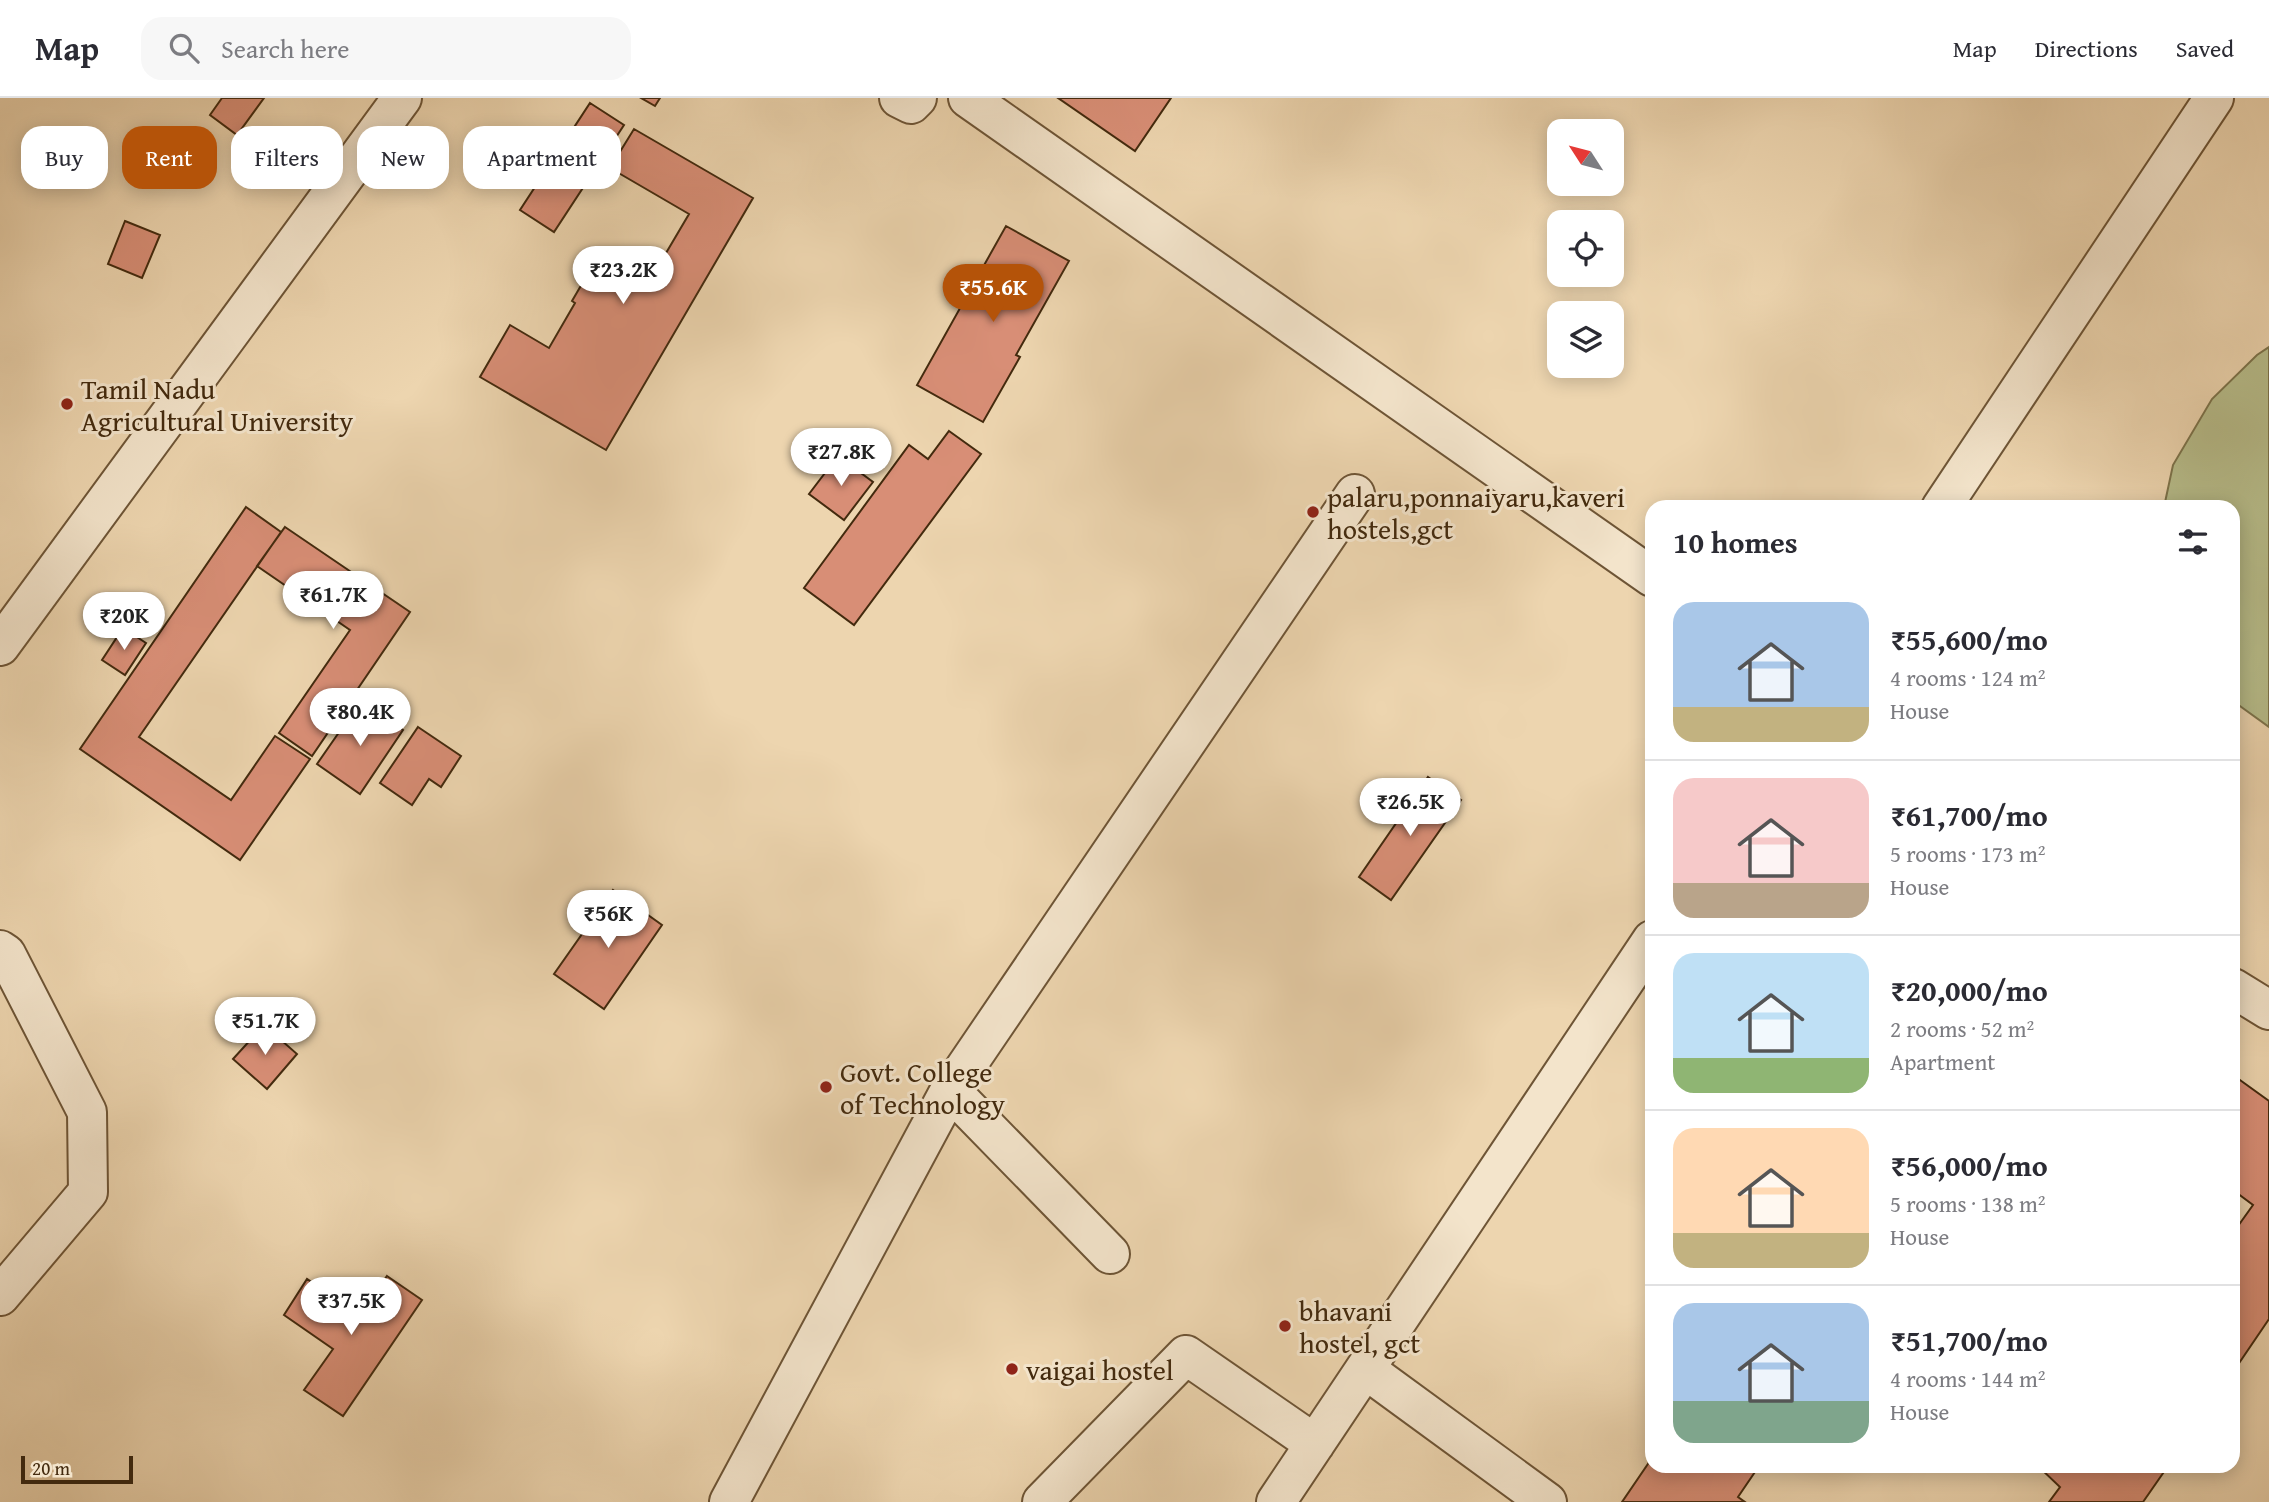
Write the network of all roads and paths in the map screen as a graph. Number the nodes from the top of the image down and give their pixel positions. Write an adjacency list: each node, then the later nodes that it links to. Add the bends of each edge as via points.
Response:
1 (401, 98): 9 (street)
2 (899, 98): 3 (street, via 911,104)
3 (917, 98)
4 (968, 98): 8 (street)
5 (2214, 98): 7 (street)
6 (1355, 494): 14 (street)
7 (1946, 500)
8 (1645, 572)
9 (0, 646)
10 (0, 950): 16 (street, via 87,1112 88,1192)
11 (1645, 950): 17 (street)
12 (2240, 992): 13 (street)
13 (2269, 1010)
14 (950, 1090): 15 (street); 19 (street)
15 (1110, 1254)
16 (0, 1296)
17 (1365, 1369): 18 (street); 22 (street)
18 (1315, 1444): 20 (street, via 1186,1355); 21 (street)
19 (729, 1502)
20 (1042, 1502)
21 (1276, 1502)
22 (1547, 1502)

